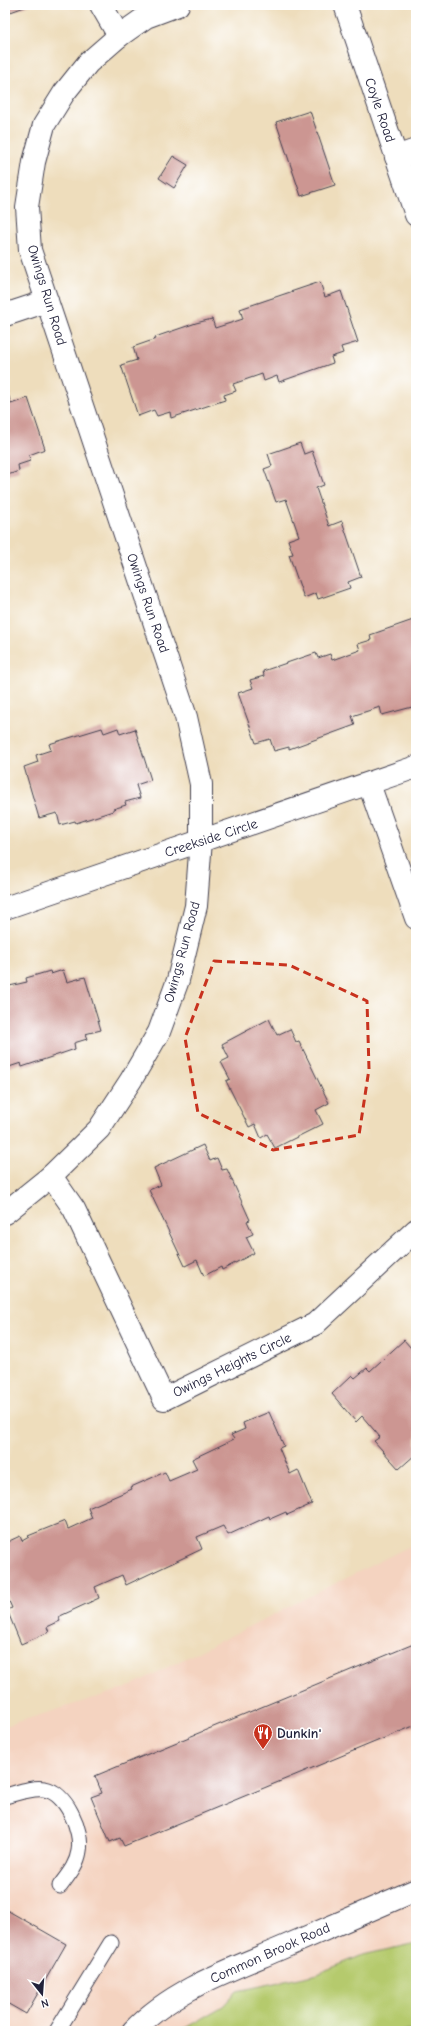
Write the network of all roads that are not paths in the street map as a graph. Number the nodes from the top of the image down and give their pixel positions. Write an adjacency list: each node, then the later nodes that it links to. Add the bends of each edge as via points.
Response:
1 (101, 5): 4 (street)
2 (178, 5): 4 (street, Owings Run Road, via 146,17)
3 (345, 5): 5 (street, Coyle Road)
4 (119, 36): 7 (street, Owings Run Road, via 88,63 64,93 44,126 34,162 27,207 30,250)
5 (406, 153): 6 (street, Coyle Road)
6 (416, 215)
7 (47, 301): 8 (street); 11 (street, Owings Run Road, via 186,717 201,784)
8 (5, 315)
9 (416, 767): 10 (street, Creekside Circle)
10 (369, 784): 11 (street, Creekside Circle); 13 (street)
11 (202, 840): 12 (street, Creekside Circle); 14 (street, Owings Run Road, via 196,906 178,980 159,1032 99,1129)
12 (5, 908)
13 (416, 918)
14 (51, 1176): 15 (street, Owings Run Road); 16 (street, Owings Heights Circle, via 74,1209 164,1399 315,1324)
15 (5, 1213)
16 (416, 1230)
17 (5, 1796): 18 (lane, via 24,1790 45,1789 60,1797 72,1815 78,1830 80,1849 76,1862)
18 (60, 1886)
19 (416, 1890): 22 (street, Common Brook Road, via 186,1991 146,2017)
20 (111, 1943): 21 (lane)
21 (57, 2031)
22 (133, 2031)

